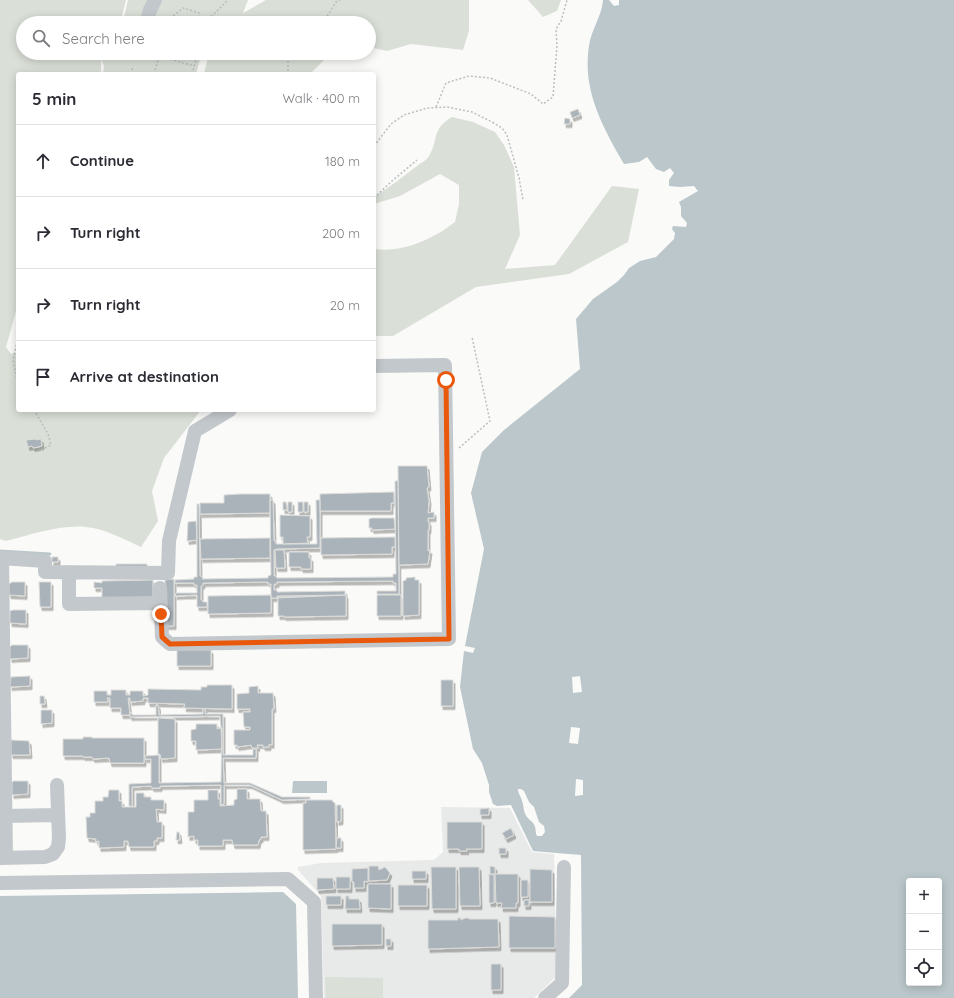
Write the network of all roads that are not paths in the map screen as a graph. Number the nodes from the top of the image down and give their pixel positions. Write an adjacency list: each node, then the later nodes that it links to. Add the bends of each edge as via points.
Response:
1 (156, 0): 2 (street)
2 (148, 16)
3 (376, 366): 8 (street, via 445,365 449,639 170,644 162,637)
4 (227, 412): 6 (street, via 195,431 169,541 168,573)
5 (1, 558): 6 (street, via 45,561 45,572); 11 (street)
6 (69, 572): 8 (street, via 69,604)
7 (160, 588): 8 (street)
8 (160, 603)
9 (57, 785): 10 (street)
10 (58, 815): 11 (street); 12 (street, via 58,847 53,854 44,857)
11 (5, 816): 12 (street)
12 (3, 858)
13 (564, 867): 16 (street, via 562,983)
14 (0, 883): 15 (street, via 288,879 314,902)
15 (316, 998)
16 (545, 998)

